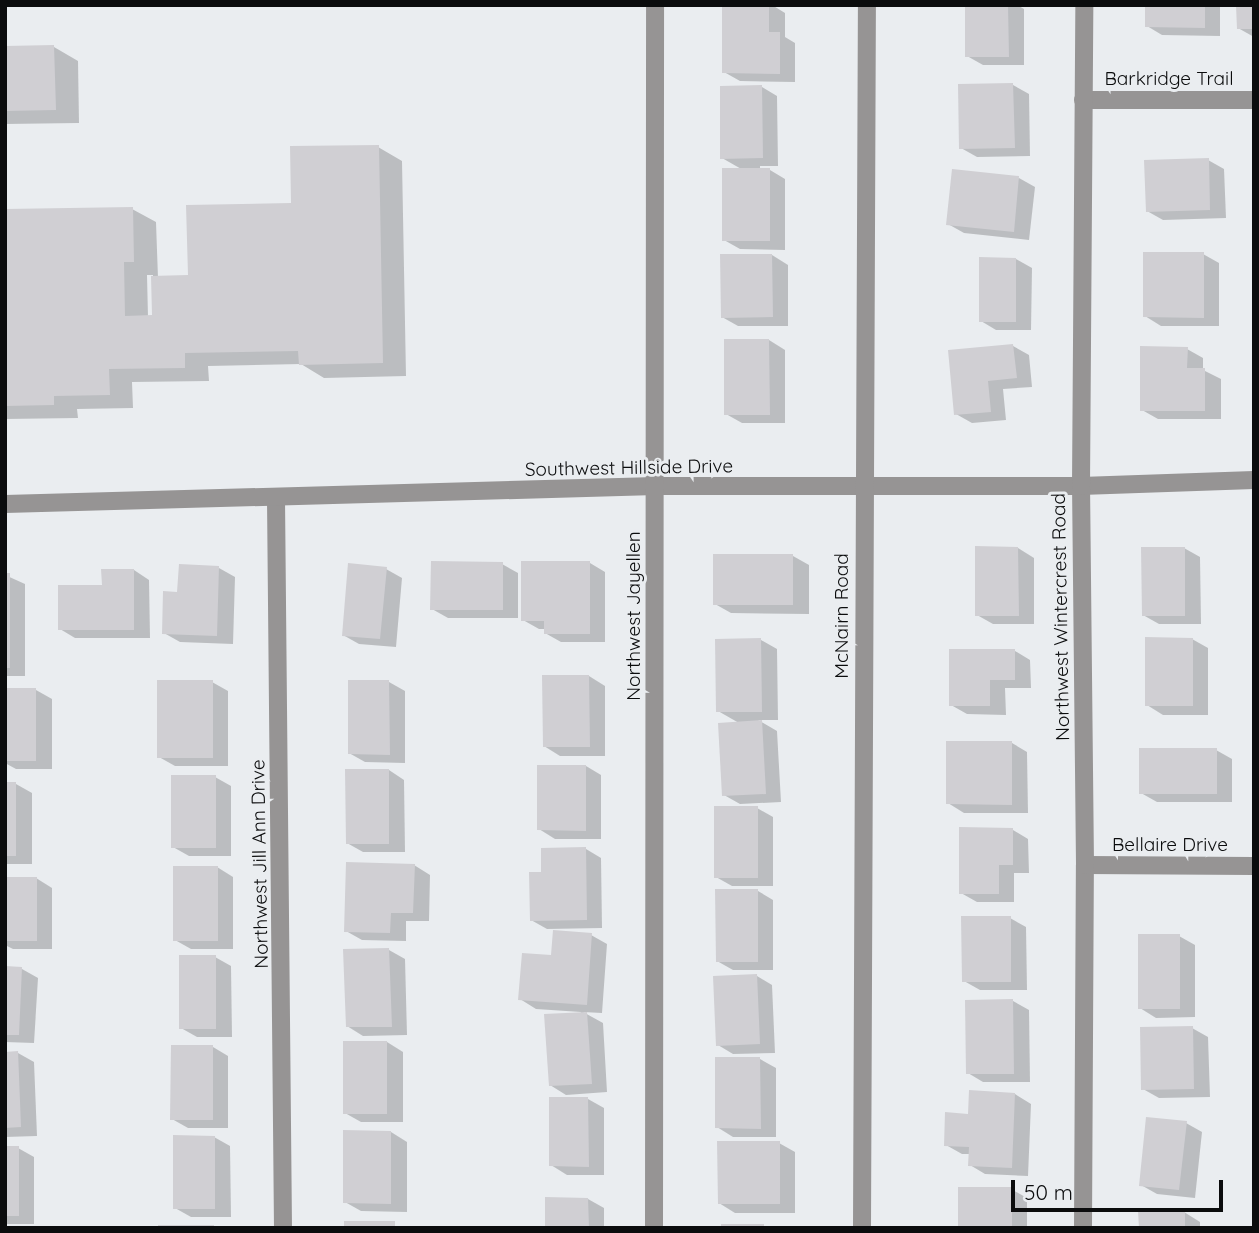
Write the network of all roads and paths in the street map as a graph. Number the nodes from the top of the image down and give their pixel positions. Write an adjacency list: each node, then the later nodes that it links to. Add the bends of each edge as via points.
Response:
1 (655, 5): 7 (street, Northwest Jayellen)
2 (867, 5): 8 (street, McNairn Road)
3 (1084, 5): 4 (street, Northwest Wintercrest Road)
4 (1083, 100): 5 (street, Barkridge Trail); 9 (street, Northwest Wintercrest Road)
5 (1254, 100)
6 (1254, 480): 9 (street, Southwest Hillside Drive)
7 (656, 486): 8 (street, Southwest Hillside Drive); 10 (street, Southwest Hillside Drive); 15 (street, Northwest Jayellen)
8 (863, 486): 9 (street, Southwest Hillside Drive); 16 (street, McNairn Road)
9 (1081, 486): 12 (street, Northwest Wintercrest Road)
10 (276, 499): 11 (street, Southwest Hillside Drive); 14 (street, Northwest Jill Ann Drive)
11 (5, 504)
12 (1085, 866): 13 (street, Bellaire Drive); 17 (street, Northwest Wintercrest Road)
13 (1254, 866)
14 (283, 1228)
15 (654, 1228)
16 (862, 1228)
17 (1083, 1228)

